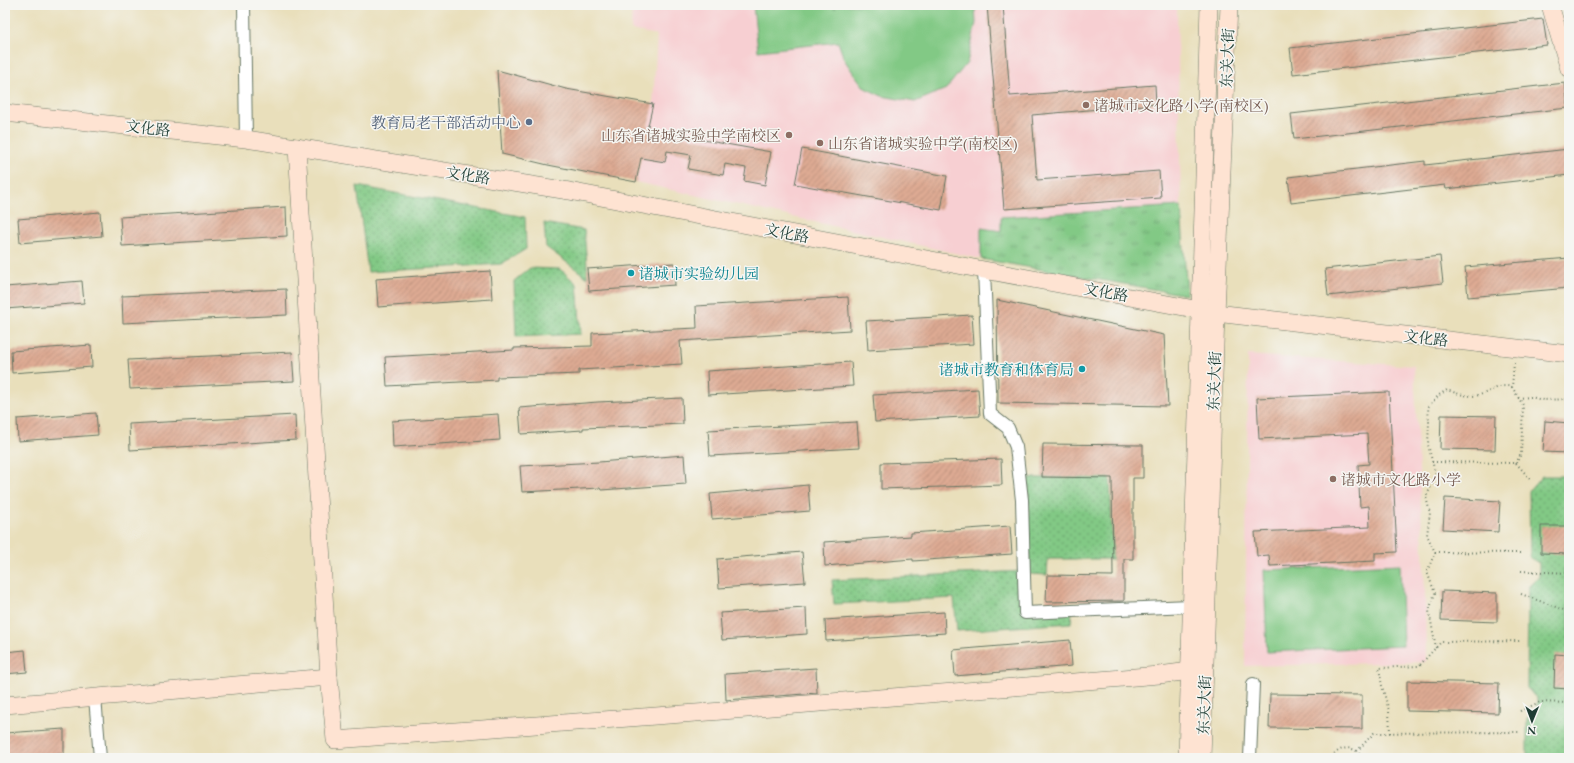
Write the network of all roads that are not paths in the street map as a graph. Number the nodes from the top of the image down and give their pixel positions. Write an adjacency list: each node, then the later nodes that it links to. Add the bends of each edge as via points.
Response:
1 (244, 5): 7 (street)
2 (1209, 5): 10 (street, 东关大街)
3 (1229, 5): 11 (street, 东关大街)
4 (1550, 5): 5 (street)
5 (1569, 70)
6 (5, 112): 7 (street, 文化路)
7 (246, 139): 8 (street, 文化路)
8 (297, 147): 9 (street, 文化路, via 569,191); 15 (street)
9 (984, 270): 10 (street, 文化路); 13 (street, via 990,414 1008,428 1016,448 1022,500 1025,613)
10 (1199, 309): 11 (street, 文化路); 13 (street, 东关大街)
11 (1216, 313): 12 (street, 文化路); 21 (street, 东关大街)
12 (1569, 354)
13 (1190, 606): 14 (street, 东关大街)
14 (1190, 671): 15 (street, via 335,740); 20 (street, 东关大街)
15 (329, 677): 17 (street)
16 (1253, 684): 22 (street)
17 (95, 697): 18 (street); 19 (street)
18 (5, 705)
19 (100, 758)
20 (1187, 758)
21 (1202, 758)
22 (1250, 758)

